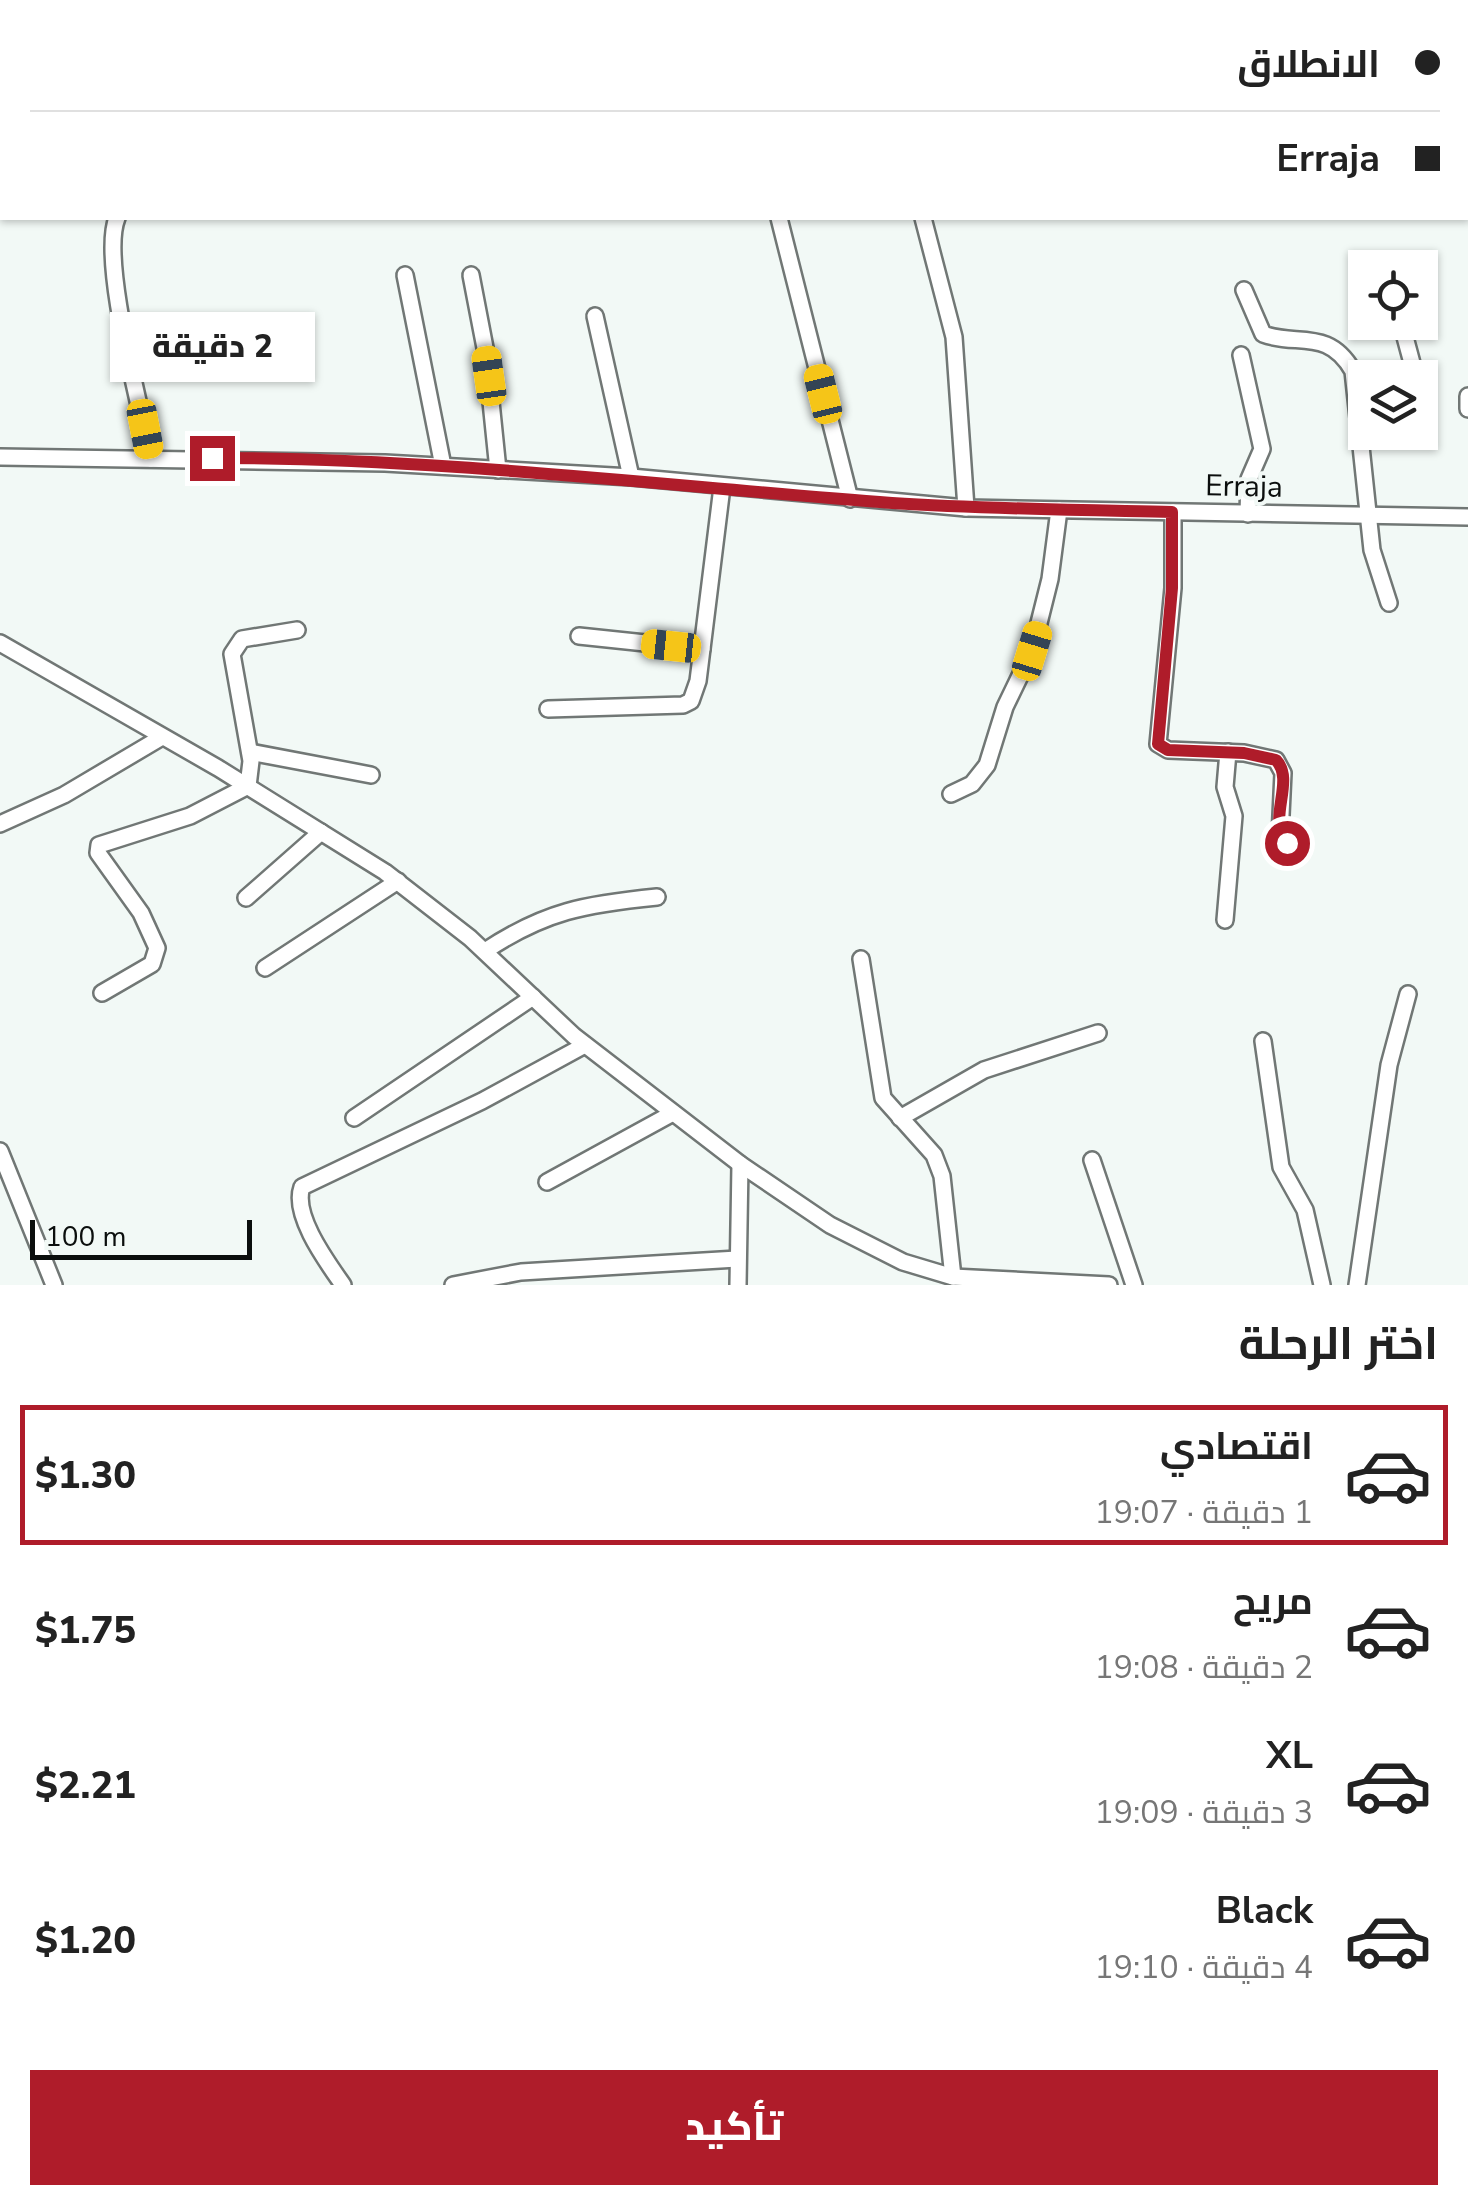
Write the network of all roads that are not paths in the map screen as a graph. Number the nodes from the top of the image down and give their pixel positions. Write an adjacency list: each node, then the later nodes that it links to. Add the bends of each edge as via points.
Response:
1 (117, 220): 14 (street, via 112,244)
2 (780, 220): 19 (street)
3 (924, 220): 20 (street, via 954,337)
4 (405, 275): 15 (street)
5 (471, 275): 16 (street)
6 (1244, 290): 9 (street, via 1262,334 1307,338)
7 (595, 316): 17 (street)
8 (1241, 355): 23 (street, via 1262,449 1249,479)
9 (1348, 365)
10 (1468, 396): 11 (street)
11 (1468, 409)
12 (1364, 450): 24 (street)
13 (0, 457): 14 (street, Erraja)
14 (151, 458): 15 (street, Erraja)
15 (443, 466): 16 (street, Erraja)
16 (498, 470): 17 (street, Erraja)
17 (631, 477): 18 (street, Erraja)
18 (722, 487): 19 (street, Erraja); 30 (street)
19 (850, 499): 20 (street, Erraja)
20 (966, 508): 21 (street, Erraja)
21 (1058, 510): 22 (street, Erraja); 37 (street, via 1032,651 987,765 972,784)
22 (1172, 512): 23 (street, Erraja); 34 (street, via 1158,744)
23 (1248, 514): 24 (street, Erraja)
24 (1368, 516): 25 (street, Erraja); 26 (street)
25 (1468, 517)
26 (1389, 603)
27 (297, 630): 33 (street, via 258,634 235,646 237,696)
28 (579, 636): 30 (street)
29 (0, 642): 32 (street)
30 (702, 649): 31 (street, via 695,694 684,705)
31 (548, 709)
32 (162, 737): 36 (street); 38 (street)
33 (250, 752): 35 (street); 36 (street)
34 (1228, 752): 40 (street, via 1282,764 1280,836); 44 (street, via 1224,786 1234,816)
35 (371, 775)
36 (248, 786): 39 (street); 48 (street, via 190,816 99,845 157,948 152,964)
37 (951, 794)
38 (0, 824)
39 (321, 832): 41 (street); 43 (street)
40 (1300, 852)
41 (398, 881): 45 (street); 47 (street)
42 (658, 897): 45 (street, via 560,910)
43 (246, 898)
44 (1226, 920)
45 (485, 951): 50 (street)
46 (861, 959): 56 (street, via 878,1080)
47 (265, 968)
48 (102, 993)
49 (1408, 994): 70 (street, via 1390,1065)
50 (533, 997): 53 (street); 55 (street)
51 (1098, 1033): 56 (street, via 984,1070)
52 (1263, 1040): 69 (street, via 1281,1167 1305,1210)
53 (585, 1045): 54 (street); 64 (street, via 500,1093 302,1186 300,1201 312,1231)
54 (674, 1113): 59 (street); 60 (street)
55 (354, 1118)
56 (900, 1118): 62 (street, via 934,1155 942,1176)
57 (0, 1150): 63 (street)
58 (1092, 1160): 68 (street)
59 (740, 1164): 61 (street); 62 (street, via 870,1248)
60 (547, 1182)
61 (738, 1259): 65 (street, via 521,1272); 66 (street)
62 (953, 1277): 67 (street)
63 (54, 1285)
64 (343, 1285)
65 (452, 1285)
66 (738, 1285)
67 (1109, 1285)
68 (1134, 1285)
69 (1322, 1285)
70 (1357, 1285)

